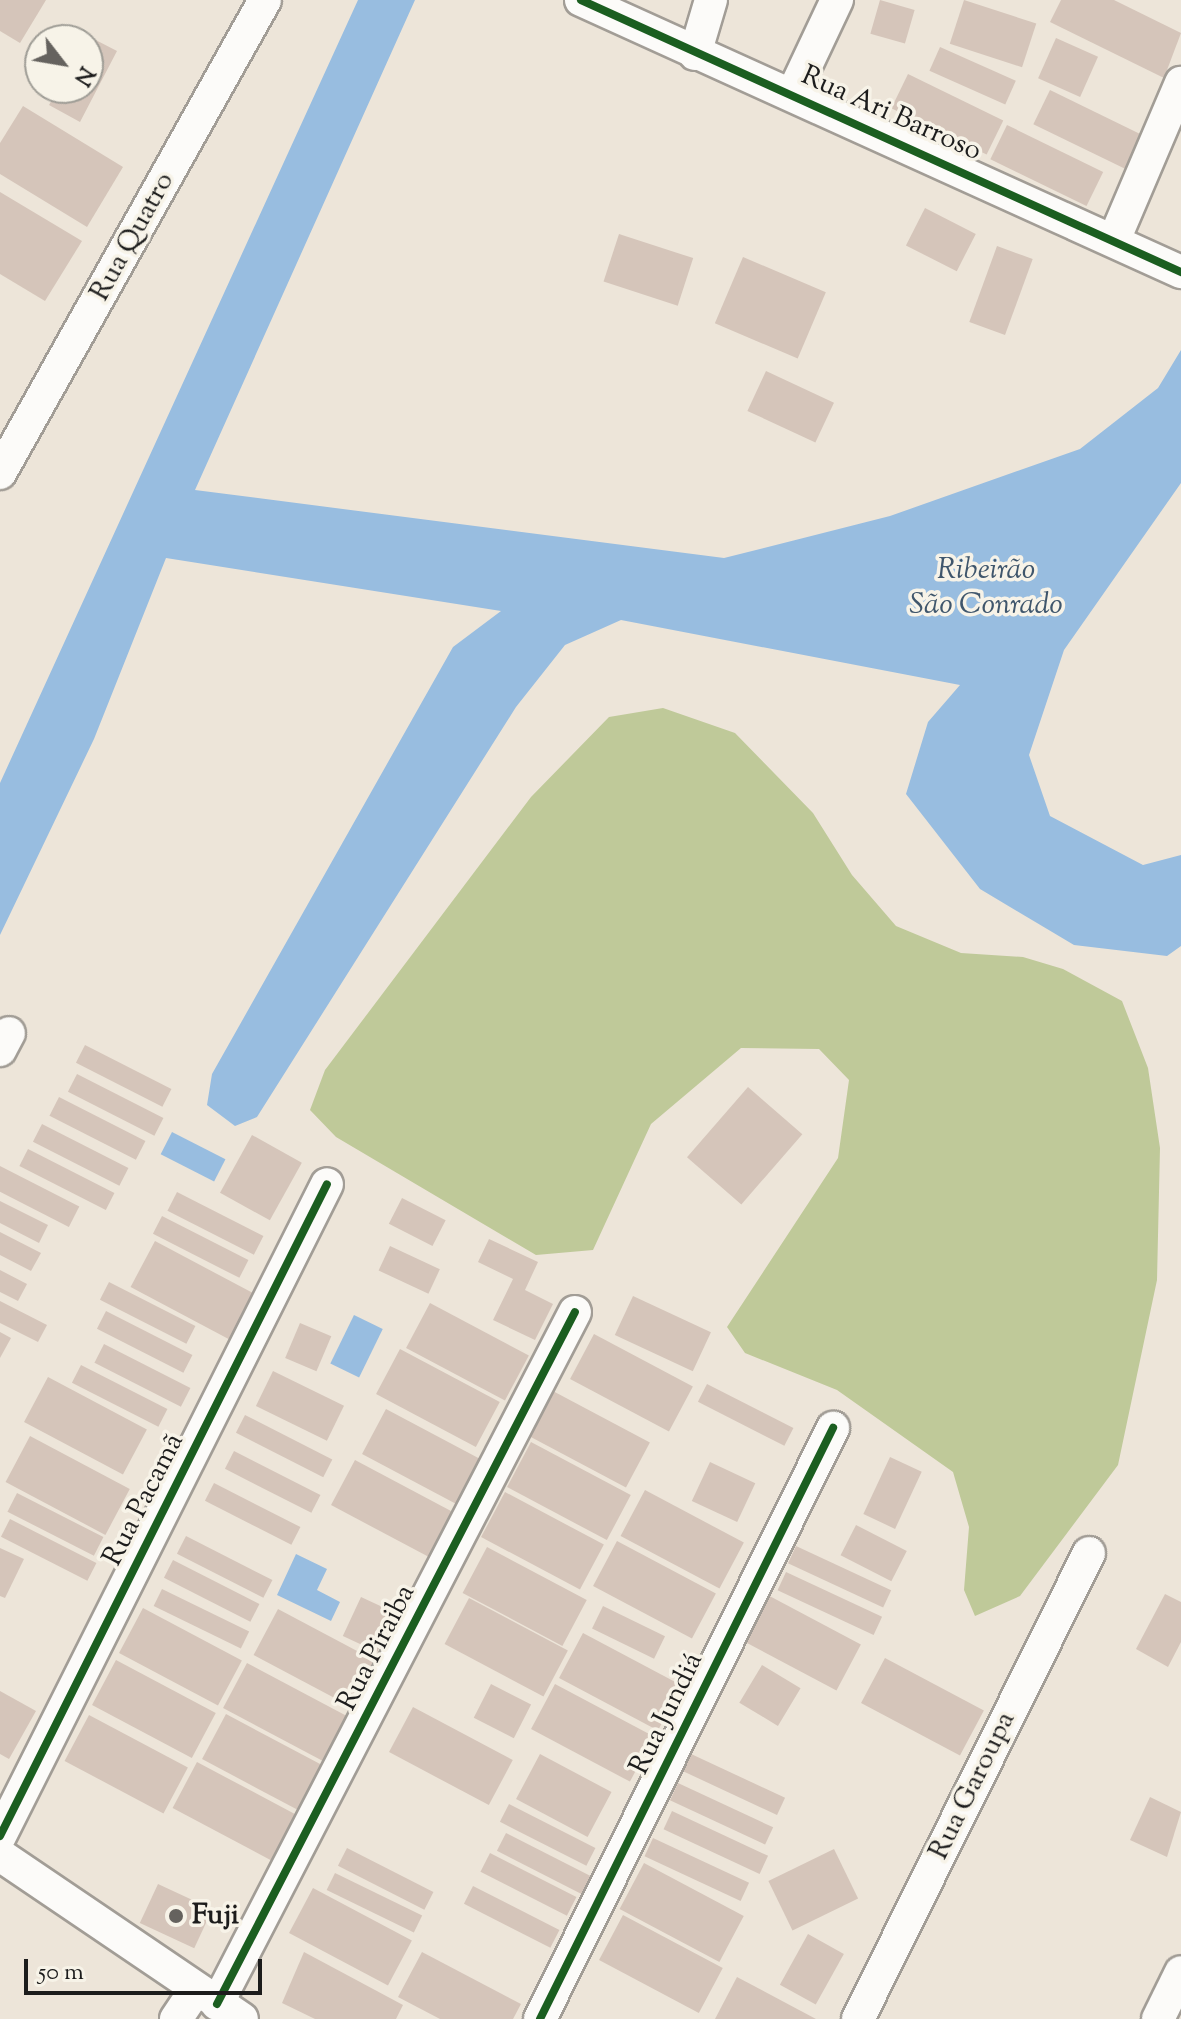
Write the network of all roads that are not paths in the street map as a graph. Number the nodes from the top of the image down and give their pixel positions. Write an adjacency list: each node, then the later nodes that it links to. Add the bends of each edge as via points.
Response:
1 (265, 0): 10 (street, Rua Quatro)
2 (581, 0): 5 (street, Rua Ari Barroso)
3 (711, 0): 5 (street)
4 (837, 0): 7 (street)
5 (695, 54): 7 (street, Rua Ari Barroso)
6 (1181, 83): 8 (street)
7 (793, 93): 8 (street, Rua Ari Barroso)
8 (1114, 240): 9 (street, Rua Ari Barroso)
9 (1181, 272)
10 (0, 473)
11 (327, 1184): 15 (street, Rua Pacamã)
12 (575, 1312): 18 (street, Rua Piraiba)
13 (833, 1428): 20 (street, Rua Jundiá)
14 (1089, 1553): 21 (street, Rua Garoupa)
15 (0, 1836)
16 (0, 1855): 18 (street)
17 (1181, 1972): 22 (street)
18 (218, 2005): 19 (street, Rua Piraiba)
19 (176, 2019)
20 (540, 2019)
21 (858, 2019)
22 (1158, 2019)

